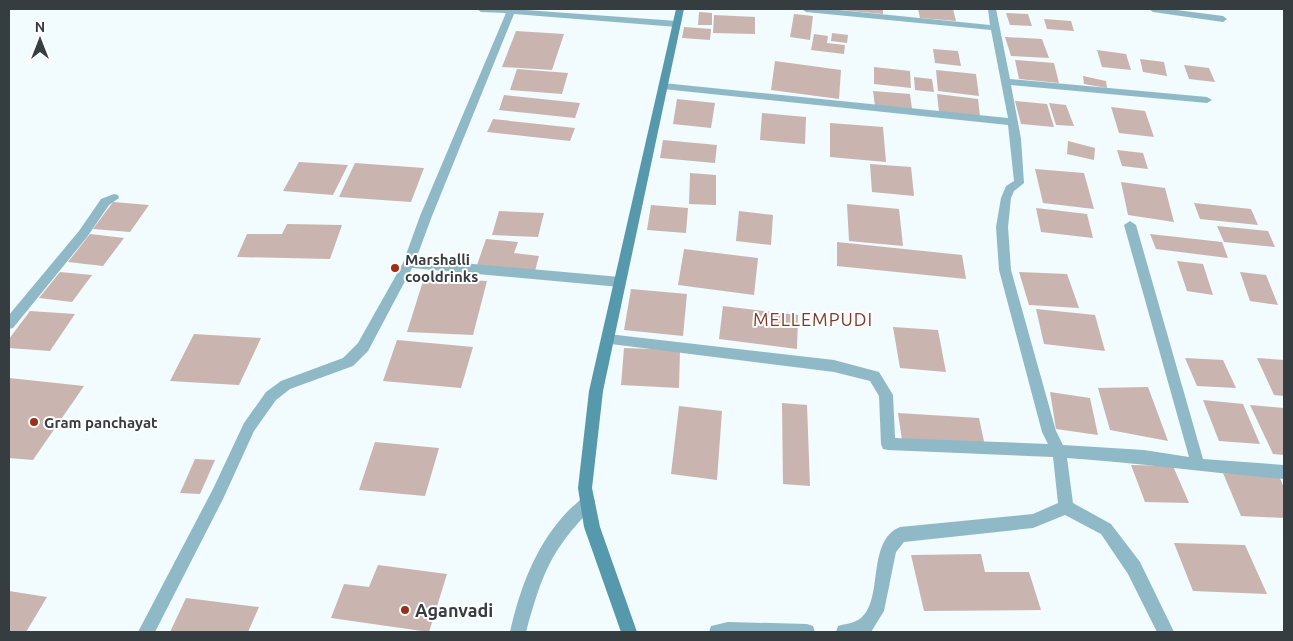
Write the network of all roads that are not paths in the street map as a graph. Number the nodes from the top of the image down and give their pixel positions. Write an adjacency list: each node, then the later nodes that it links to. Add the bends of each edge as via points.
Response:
1 (481, 9): 6 (street)
2 (680, 9): 8 (main road)
3 (806, 9): 9 (street)
4 (992, 9): 9 (street)
5 (1153, 9): 7 (street)
6 (511, 11): 8 (street); 16 (street)
7 (1223, 19)
8 (677, 24): 11 (main road)
9 (995, 28): 10 (street)
10 (1008, 82): 12 (street); 13 (street)
11 (664, 86): 13 (street); 17 (main road)
12 (1207, 100)
13 (1012, 122): 20 (street, via 1019,183 1006,198 1002,227 1005,270 1049,432)
14 (114, 198): 18 (street, via 105,202)
15 (1130, 225): 21 (street)
16 (408, 263): 17 (street); 25 (street, via 363,347 348,362 286,385 271,396 249,427)
17 (620, 282): 19 (main road)
18 (9, 324)
19 (608, 340): 20 (street, via 805,362 874,376 886,395 888,444); 23 (main road, via 596,391 585,488)
20 (1059, 451): 21 (street, via 1144,457); 24 (street)
21 (1198, 465): 22 (street)
22 (1284, 472)
23 (588, 502): 26 (street, via 561,530 541,560); 27 (main road, via 592,527)
24 (1066, 507): 30 (street, via 1034,521 900,535 889,548 876,611 864,626); 31 (street, via 1106,529 1134,568)
25 (146, 632)
26 (518, 632)
27 (629, 632)
28 (717, 632): 29 (street)
29 (806, 632)
30 (844, 632)
31 (1166, 632)

